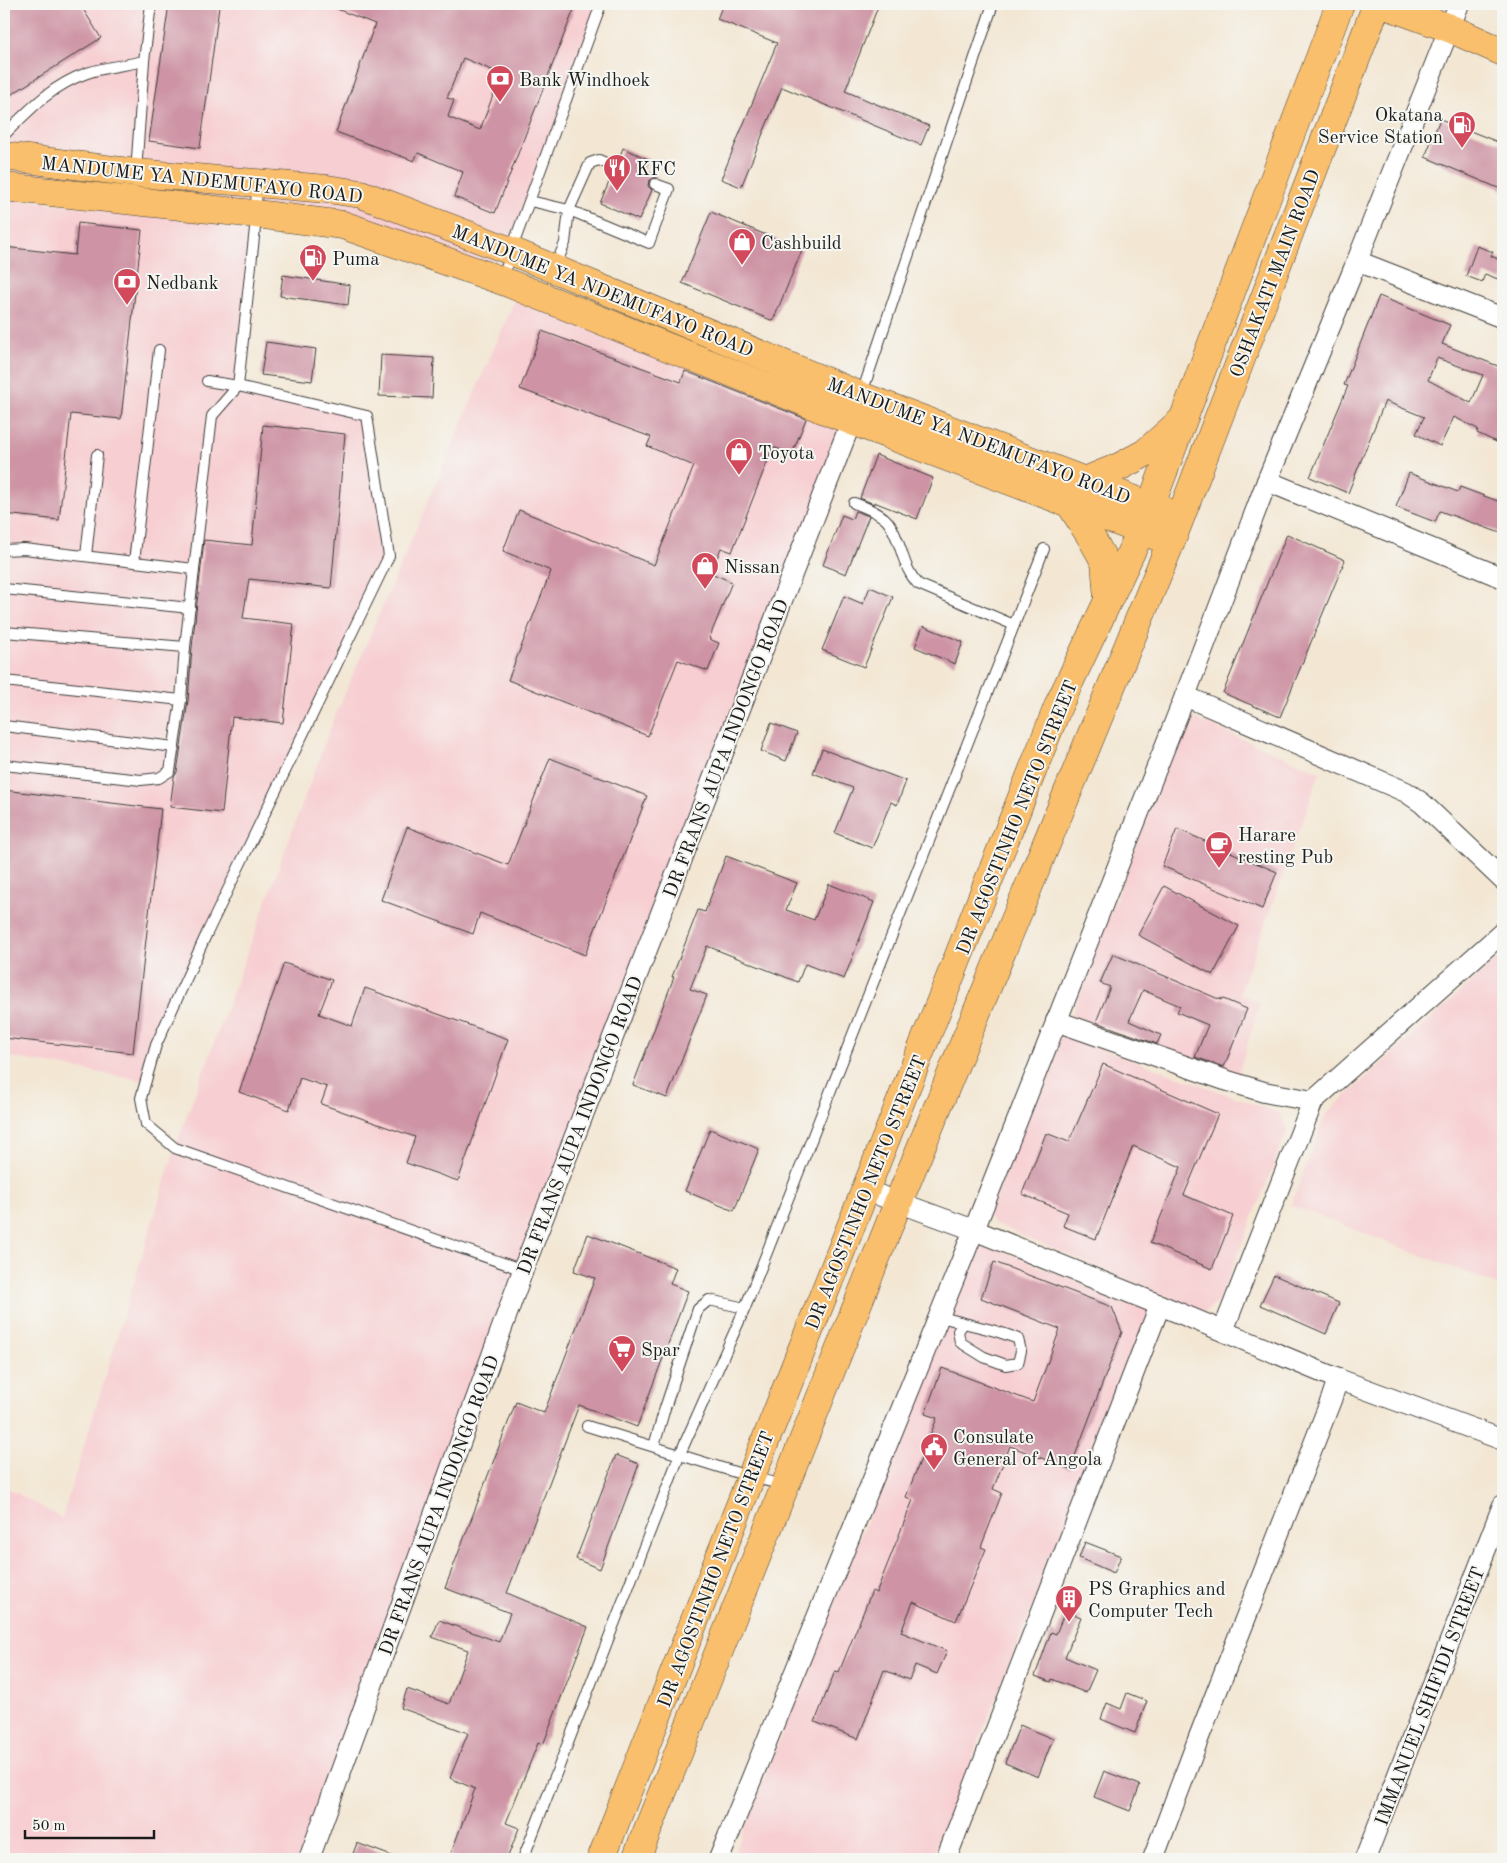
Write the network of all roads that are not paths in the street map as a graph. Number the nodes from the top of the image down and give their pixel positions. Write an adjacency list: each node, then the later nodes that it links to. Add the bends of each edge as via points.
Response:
1 (151, 4): 10 (lane)
2 (601, 4): 18 (lane)
3 (993, 4): 29 (lane)
4 (1340, 4): 30 (main road, OSHAKATI MAIN ROAD)
5 (1377, 4): 38 (main road, OSHAKATI MAIN ROAD)
6 (1383, 4): 8 (main road)
7 (1459, 4): 8 (street)
8 (1449, 28): 9 (main road); 22 (street)
9 (1503, 52)
10 (144, 61): 11 (lane, via 88,73 61,85 38,100); 16 (lane)
11 (4, 135)
12 (4, 156): 16 (main road, MANDUME YA NDEMUFAYO ROAD)
13 (615, 167): 19 (lane, via 599,160 590,163)
14 (258, 183): 16 (main road, MANDUME YA NDEMUFAYO ROAD); 20 (lane); 21 (main road, MANDUME YA NDEMUFAYO ROAD, via 361,194)
15 (655, 184): 19 (lane, via 669,189 649,243)
16 (135, 186): 17 (main road, MANDUME YA NDEMUFAYO ROAD); 20 (main road, MANDUME YA NDEMUFAYO ROAD)
17 (4, 187)
18 (530, 201): 19 (lane); 21 (lane)
19 (570, 210): 23 (lane, via 565,243)
20 (256, 214): 24 (main road, MANDUME YA NDEMUFAYO ROAD, via 343,225); 28 (lane)
21 (512, 251): 23 (main road, MANDUME YA NDEMUFAYO ROAD); 24 (lane)
22 (1358, 261): 25 (street); 34 (street)
23 (554, 268): 29 (main road, MANDUME YA NDEMUFAYO ROAD)
24 (503, 281): 31 (main road, MANDUME YA NDEMUFAYO ROAD)
25 (1503, 318)
26 (159, 350): 44 (lane)
27 (207, 381): 28 (lane)
28 (238, 386): 45 (lane, via 212,416); 66 (lane, via 367,416 389,556 156,1044 141,1098 146,1124 175,1148)
29 (861, 396): 31 (street, DR FRANS AUPA INDONGO ROAD); 33 (main road, MANDUME YA NDEMUFAYO ROAD)
30 (1183, 419): 33 (main road, via 1145,453); 37 (main road, OSHAKATI MAIN ROAD)
31 (852, 421): 36 (main road, MANDUME YA NDEMUFAYO ROAD); 66 (street, DR FRANS AUPA INDONGO ROAD)
32 (97, 454): 43 (lane)
33 (1084, 481): 37 (main road, MANDUME YA NDEMUFAYO ROAD)
34 (1267, 481): 46 (street); 54 (street)
35 (854, 503): 50 (lane, via 888,521 910,575 918,584)
36 (1070, 504): 39 (main road, MANDUME YA NDEMUFAYO ROAD); 48 (main road, via 1105,562)
37 (1150, 506): 38 (main road, MANDUME YA NDEMUFAYO ROAD); 39 (main road, OSHAKATI MAIN ROAD)
38 (1181, 516): 40 (main road, OSHAKATI MAIN ROAD)
39 (1141, 531): 40 (main road, MANDUME YA NDEMUFAYO ROAD); 48 (main road, DR AGOSTINHO NETO STREET)
40 (1171, 542): 64 (main road, DR AGOSTINHO NETO STREET)
41 (1044, 548): 50 (lane)
42 (4, 550): 43 (lane)
43 (86, 556): 44 (lane)
44 (134, 562): 45 (lane)
45 (194, 569): 49 (lane)
46 (1503, 578)
47 (4, 590): 49 (lane)
48 (1108, 600): 63 (main road, DR AGOSTINHO NETO STREET, via 1059,704)
49 (190, 608): 52 (lane)
50 (1014, 625): 68 (lane)
51 (4, 632): 52 (lane)
52 (185, 647): 55 (lane)
53 (4, 681): 55 (lane)
54 (1185, 696): 59 (street, via 1406,792 1422,803); 61 (street)
55 (181, 700): 57 (lane)
56 (4, 726): 57 (lane)
57 (174, 747): 58 (lane, via 170,771 159,778 141,780)
58 (4, 765)
59 (1503, 880)
60 (1503, 932): 62 (street)
61 (1056, 1021): 62 (street, via 1225,1080 1264,1092); 65 (street)
62 (1313, 1101): 71 (street)
63 (865, 1190): 64 (street); 77 (main road, DR AGOSTINHO NETO STREET)
64 (898, 1203): 65 (street); 78 (main road, DR AGOSTINHO NETO STREET)
65 (974, 1230): 67 (street); 69 (street)
66 (523, 1270): 80 (street, DR FRANS AUPA INDONGO ROAD)
67 (1160, 1305): 71 (street); 85 (street)
68 (745, 1308): 75 (lane, via 709,1300 698,1309); 76 (lane)
69 (939, 1316): 70 (lane); 84 (street)
70 (963, 1324): 70 (lane, via 1018,1339 1021,1351 1018,1363 1006,1366 960,1342 958,1331)
71 (1222, 1331): 72 (street)
72 (1338, 1379): 74 (street); 86 (street)
73 (586, 1426): 75 (lane)
74 (1503, 1440)
75 (654, 1446): 76 (lane)
76 (680, 1454): 77 (lane); 81 (lane)
77 (751, 1477): 78 (lane); 82 (main road, DR AGOSTINHO NETO STREET)
78 (785, 1485): 83 (main road, DR AGOSTINHO NETO STREET)
79 (1503, 1505): 87 (street, IMMANUEL SHIFIDI STREET)
80 (309, 1859)
81 (523, 1859)
82 (601, 1859)
83 (636, 1859)
84 (719, 1859)
85 (946, 1859)
86 (1153, 1859)
87 (1365, 1859)

